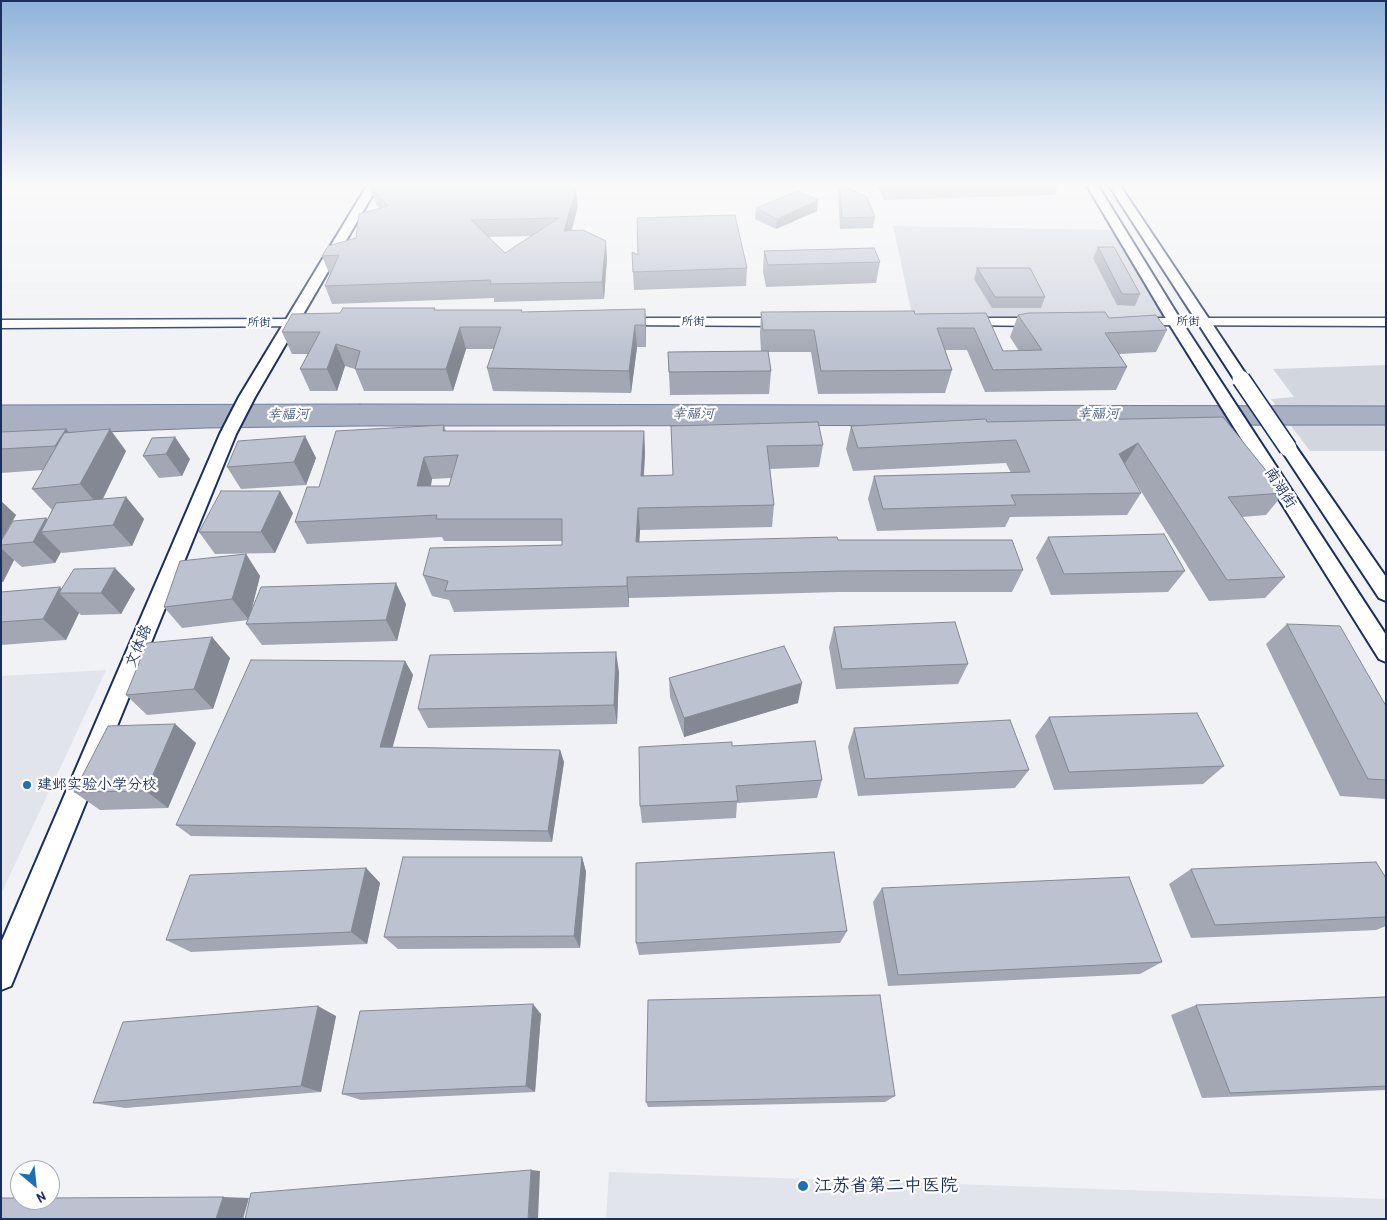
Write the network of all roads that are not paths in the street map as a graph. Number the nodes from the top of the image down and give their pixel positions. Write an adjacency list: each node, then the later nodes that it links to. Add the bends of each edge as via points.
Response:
1 (340, 241): 12 (main road, 文体路)
2 (1126, 241): 9 (main road, 南湖街)
3 (1150, 241): 10 (main road, 南湖街)
4 (605, 322): 5 (street, 所街)
5 (795, 322)
6 (955, 322): 7 (street)
7 (1055, 322)
8 (1125, 322): 9 (street, 所街)
9 (1175, 322): 10 (street, 所街); 16 (main road, 南湖街)
10 (1202, 322): 11 (street, 所街); 15 (main road, 南湖街, bridge)
11 (1386, 322)
12 (290, 323): 13 (street, 所街); 14 (street, 所街); 17 (main road, 文体路, via 231,430)
13 (320, 323)
14 (1, 324)
15 (1386, 593)
16 (1386, 653)
17 (1, 976)

